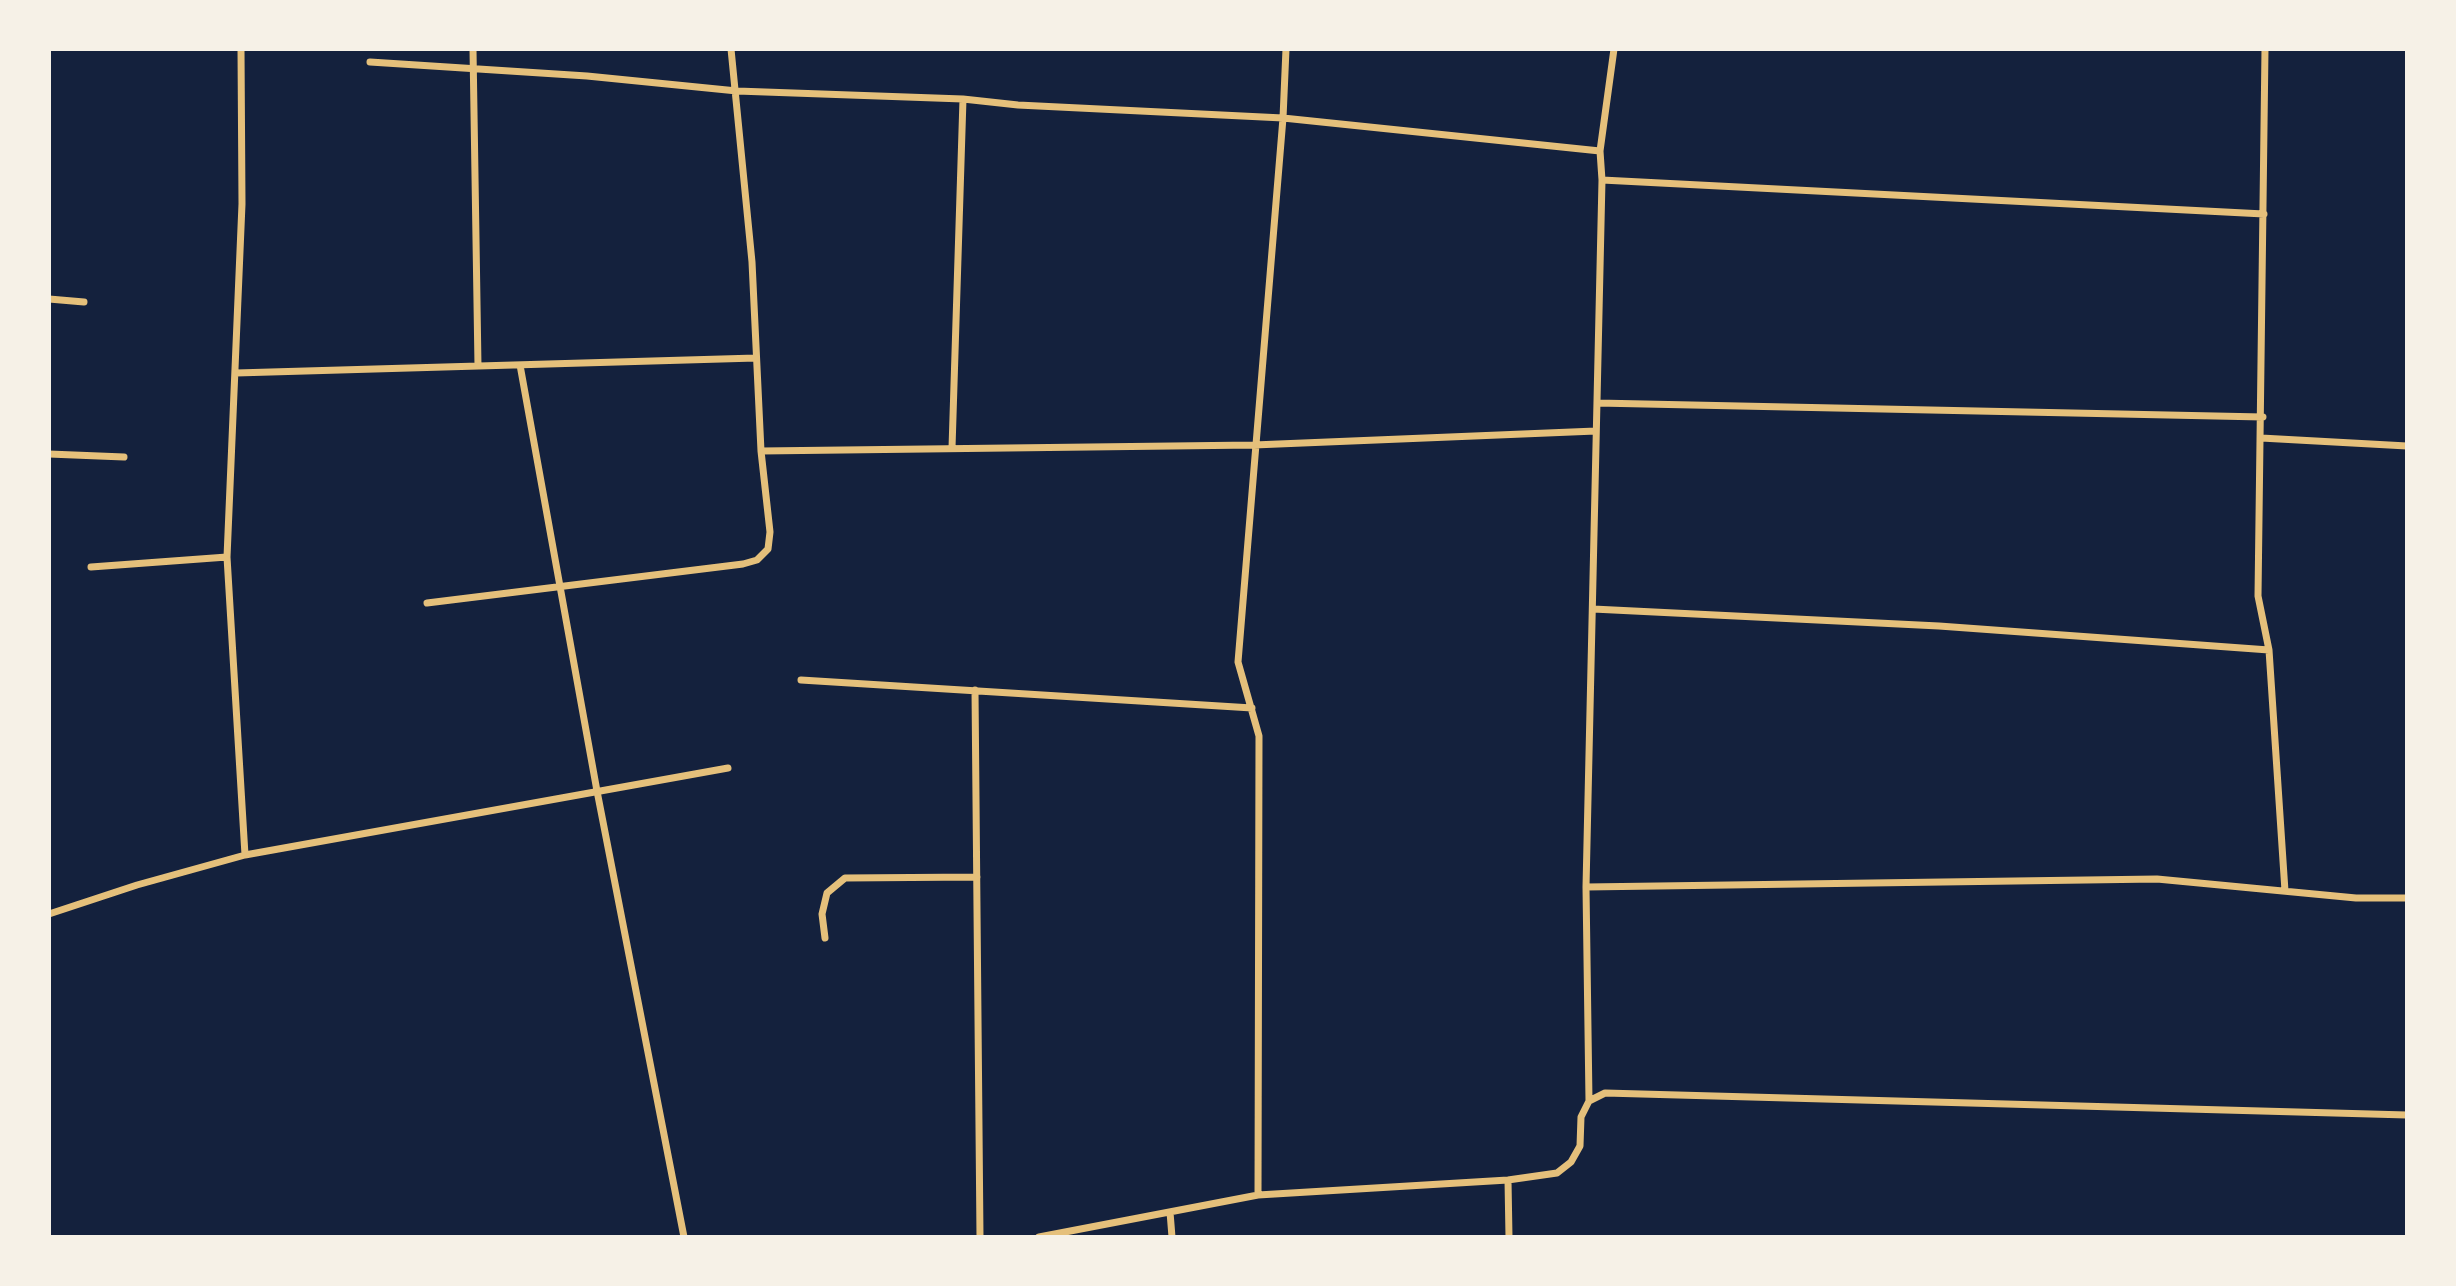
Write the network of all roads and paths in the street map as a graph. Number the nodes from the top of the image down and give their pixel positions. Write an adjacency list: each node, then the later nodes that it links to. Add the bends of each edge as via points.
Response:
1 (241, 49): 20 (street)
2 (473, 49): 8 (street)
3 (731, 49): 9 (street)
4 (1286, 49): 11 (street)
5 (1614, 49): 12 (street)
6 (2265, 49): 14 (street)
7 (370, 62): 8 (street)
8 (472, 69): 9 (street); 19 (street)
9 (737, 91): 10 (street); 17 (street)
10 (963, 99): 11 (street); 27 (street)
11 (1283, 118): 12 (street); 25 (street)
12 (1600, 150): 13 (street)
13 (1602, 180): 14 (street); 21 (street)
14 (2264, 214): 22 (street)
15 (49, 299): 16 (street)
16 (84, 302)
17 (756, 358): 18 (street); 28 (street)
18 (520, 365): 19 (street); 33 (street)
19 (478, 366): 20 (street)
20 (236, 373): 31 (street)
21 (1597, 403): 22 (street); 23 (street)
22 (2263, 417): 24 (street)
23 (1596, 431): 25 (street); 35 (street)
24 (2261, 438): 26 (street); 36 (street, via 2258,596)
25 (1254, 445): 27 (street); 39 (street, via 1238,662)
26 (2407, 446)
27 (952, 448): 28 (street)
28 (761, 451): 33 (street, via 770,533 768,548 757,560)
29 (49, 454): 30 (street)
30 (124, 457)
31 (227, 556): 32 (street); 42 (street)
32 (91, 567)
33 (560, 586): 34 (street); 41 (street)
34 (427, 603)
35 (1593, 610): 36 (street, via 1938,626); 44 (street)
36 (2269, 650): 45 (street)
37 (801, 680): 38 (street)
38 (975, 690): 39 (street); 43 (street)
39 (1252, 708): 52 (street, via 1259,736)
40 (728, 768): 41 (street)
41 (597, 792): 42 (street); 54 (street)
42 (245, 855): 47 (street)
43 (977, 877): 48 (street, via 845,878 827,892 822,914); 55 (street)
44 (1586, 887): 45 (street, via 2157,879); 49 (street)
45 (2285, 891): 46 (street)
46 (2407, 898)
47 (49, 914)
48 (825, 938)
49 (1588, 1101): 50 (street, via 1605,1093); 51 (street, via 1581,1117 1580,1146 1571,1162 1557,1173)
50 (2407, 1115)
51 (1507, 1180): 52 (street); 58 (street)
52 (1258, 1195): 53 (street)
53 (1170, 1212): 56 (street); 57 (street)
54 (684, 1237)
55 (980, 1237)
56 (1039, 1237)
57 (1172, 1237)
58 (1509, 1237)

